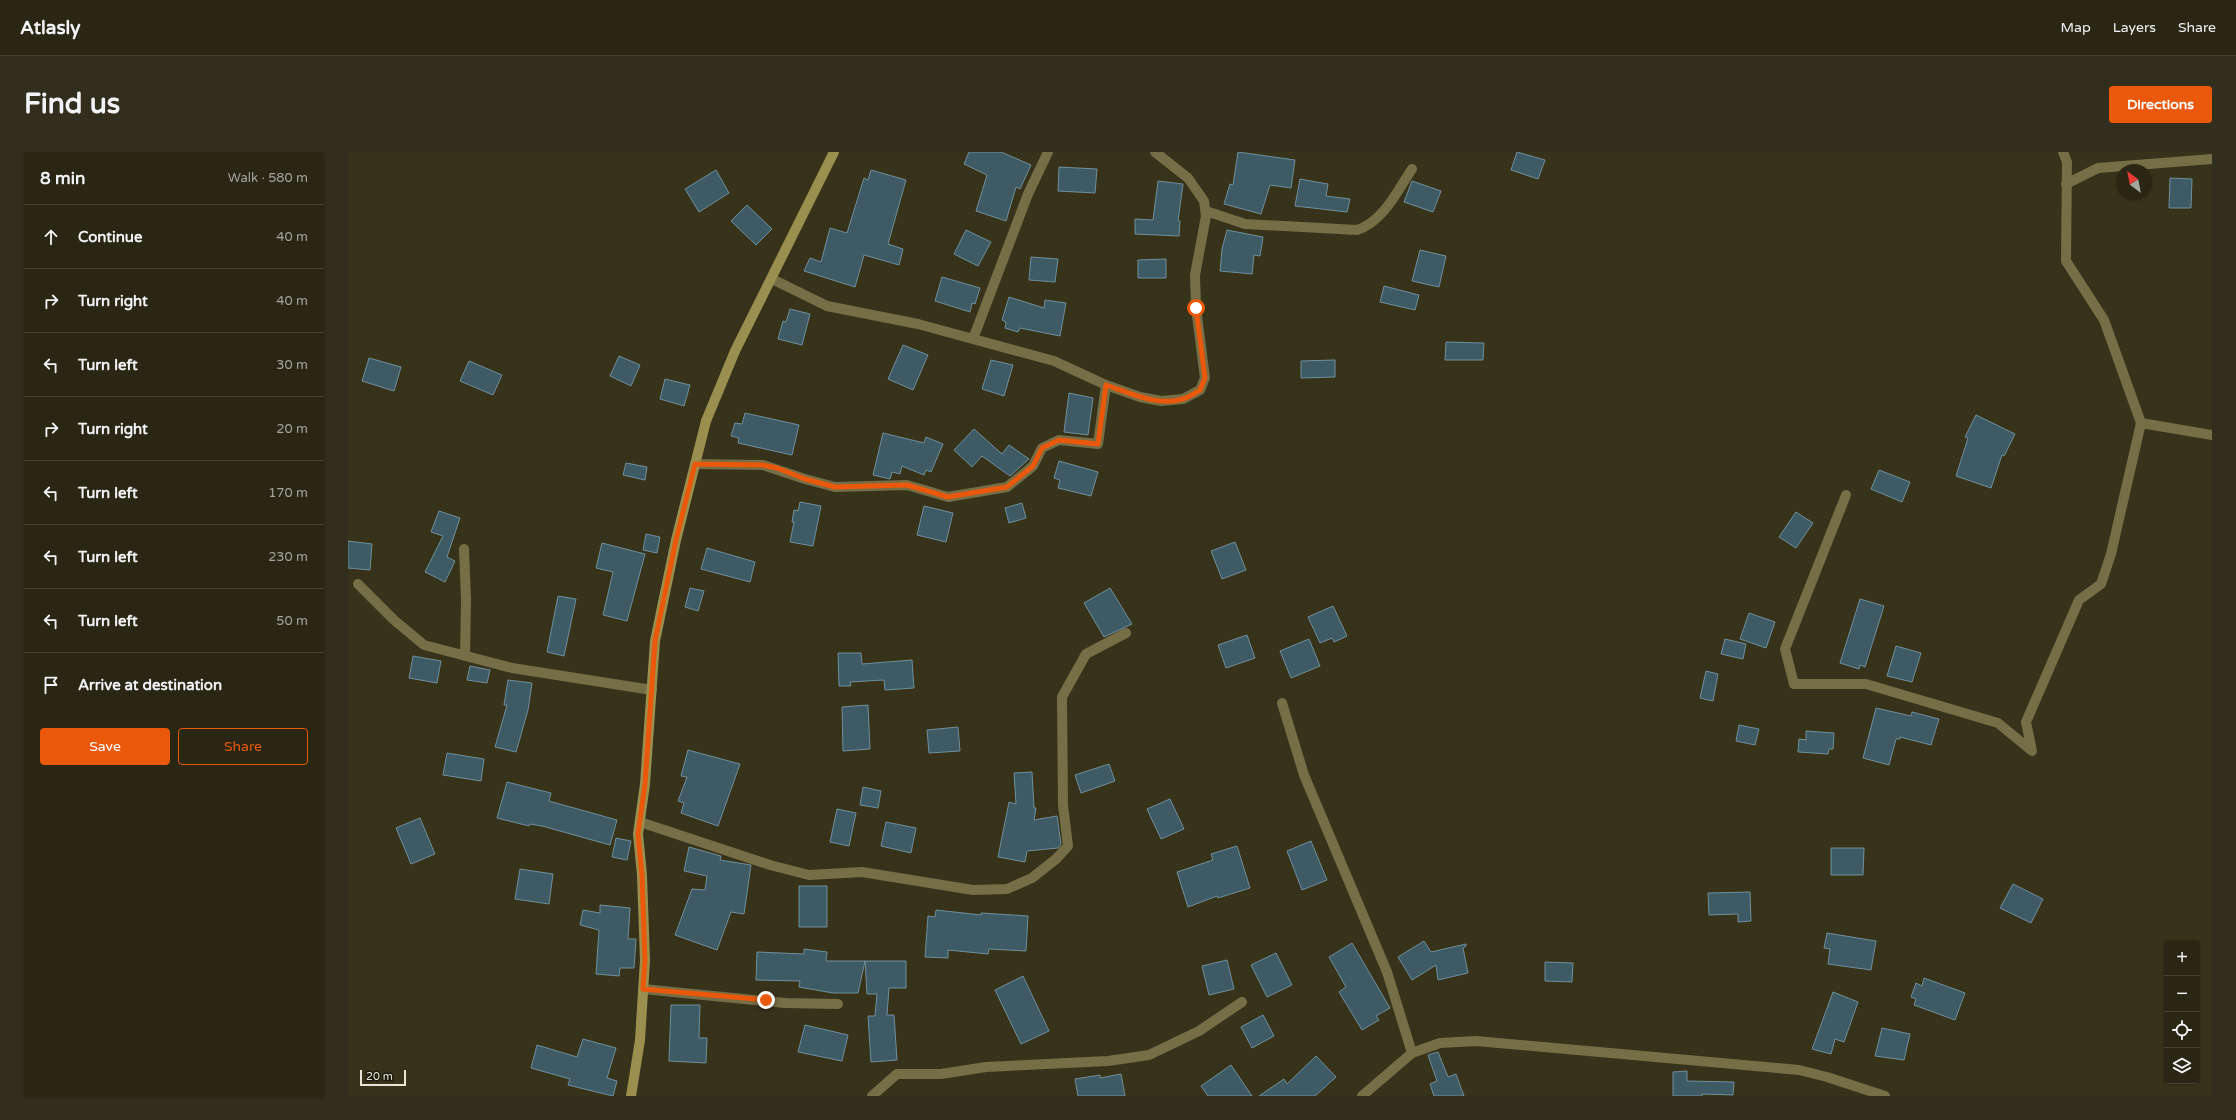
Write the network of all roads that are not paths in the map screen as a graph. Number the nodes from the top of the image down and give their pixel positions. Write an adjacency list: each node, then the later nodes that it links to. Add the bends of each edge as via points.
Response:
1 (834, 152): 9 (street)
2 (1048, 152): 10 (street, via 1028,194)
3 (1155, 152): 8 (street, via 1188,178 1204,201)
4 (2063, 152): 7 (street, via 2067,162)
5 (2212, 158): 7 (street, via 2098,168)
6 (1412, 169): 8 (street, via 1385,209 1368,227 1357,230 1245,224)
7 (2066, 184): 12 (street, via 2066,261 2104,320)
8 (1206, 211): 11 (street, via 1195,275 1196,308 1205,378 1200,390 1183,399 1161,401 1140,397)
9 (772, 279): 10 (street, via 827,306 918,324); 14 (street, via 735,351 706,421)
10 (972, 339): 11 (street, via 1054,361)
11 (1106, 385): 14 (street, via 1098,444 1059,440 1042,448 1033,466 1007,487 948,497 907,485 835,487 763,465)
12 (2141, 423): 13 (street); 15 (street, via 2112,554 2101,584 2079,600 2026,722 2032,751 1998,723 1866,684 1794,684 1785,649)
13 (2212, 435)
14 (695, 464): 20 (street, via 655,641)
15 (1846, 495)
16 (464, 549): 19 (street)
17 (358, 584): 19 (street, via 394,620 424,645)
18 (1126, 633): 22 (street, via 1086,654 1062,697 1064,805 1068,846 1032,878 1006,890 973,890 862,872 809,875 770,865)
19 (465, 656): 20 (street, via 512,668)
20 (652, 690): 22 (street)
21 (1282, 703): 26 (street, via 1304,775 1387,972)
22 (640, 822): 23 (street, via 638,834 645,960)
23 (643, 989): 25 (street, via 785,1003); 27 (street, via 640,1040)
24 (1242, 1002): 28 (street, via 1199,1030 1149,1055 1108,1061 986,1067 941,1074 896,1074)
25 (838, 1004)
26 (1412, 1053): 29 (street); 30 (street, via 1440,1043 1476,1041 1526,1045 1799,1070)
27 (631, 1096)
28 (872, 1096)
29 (1362, 1096)
30 (1885, 1096)

